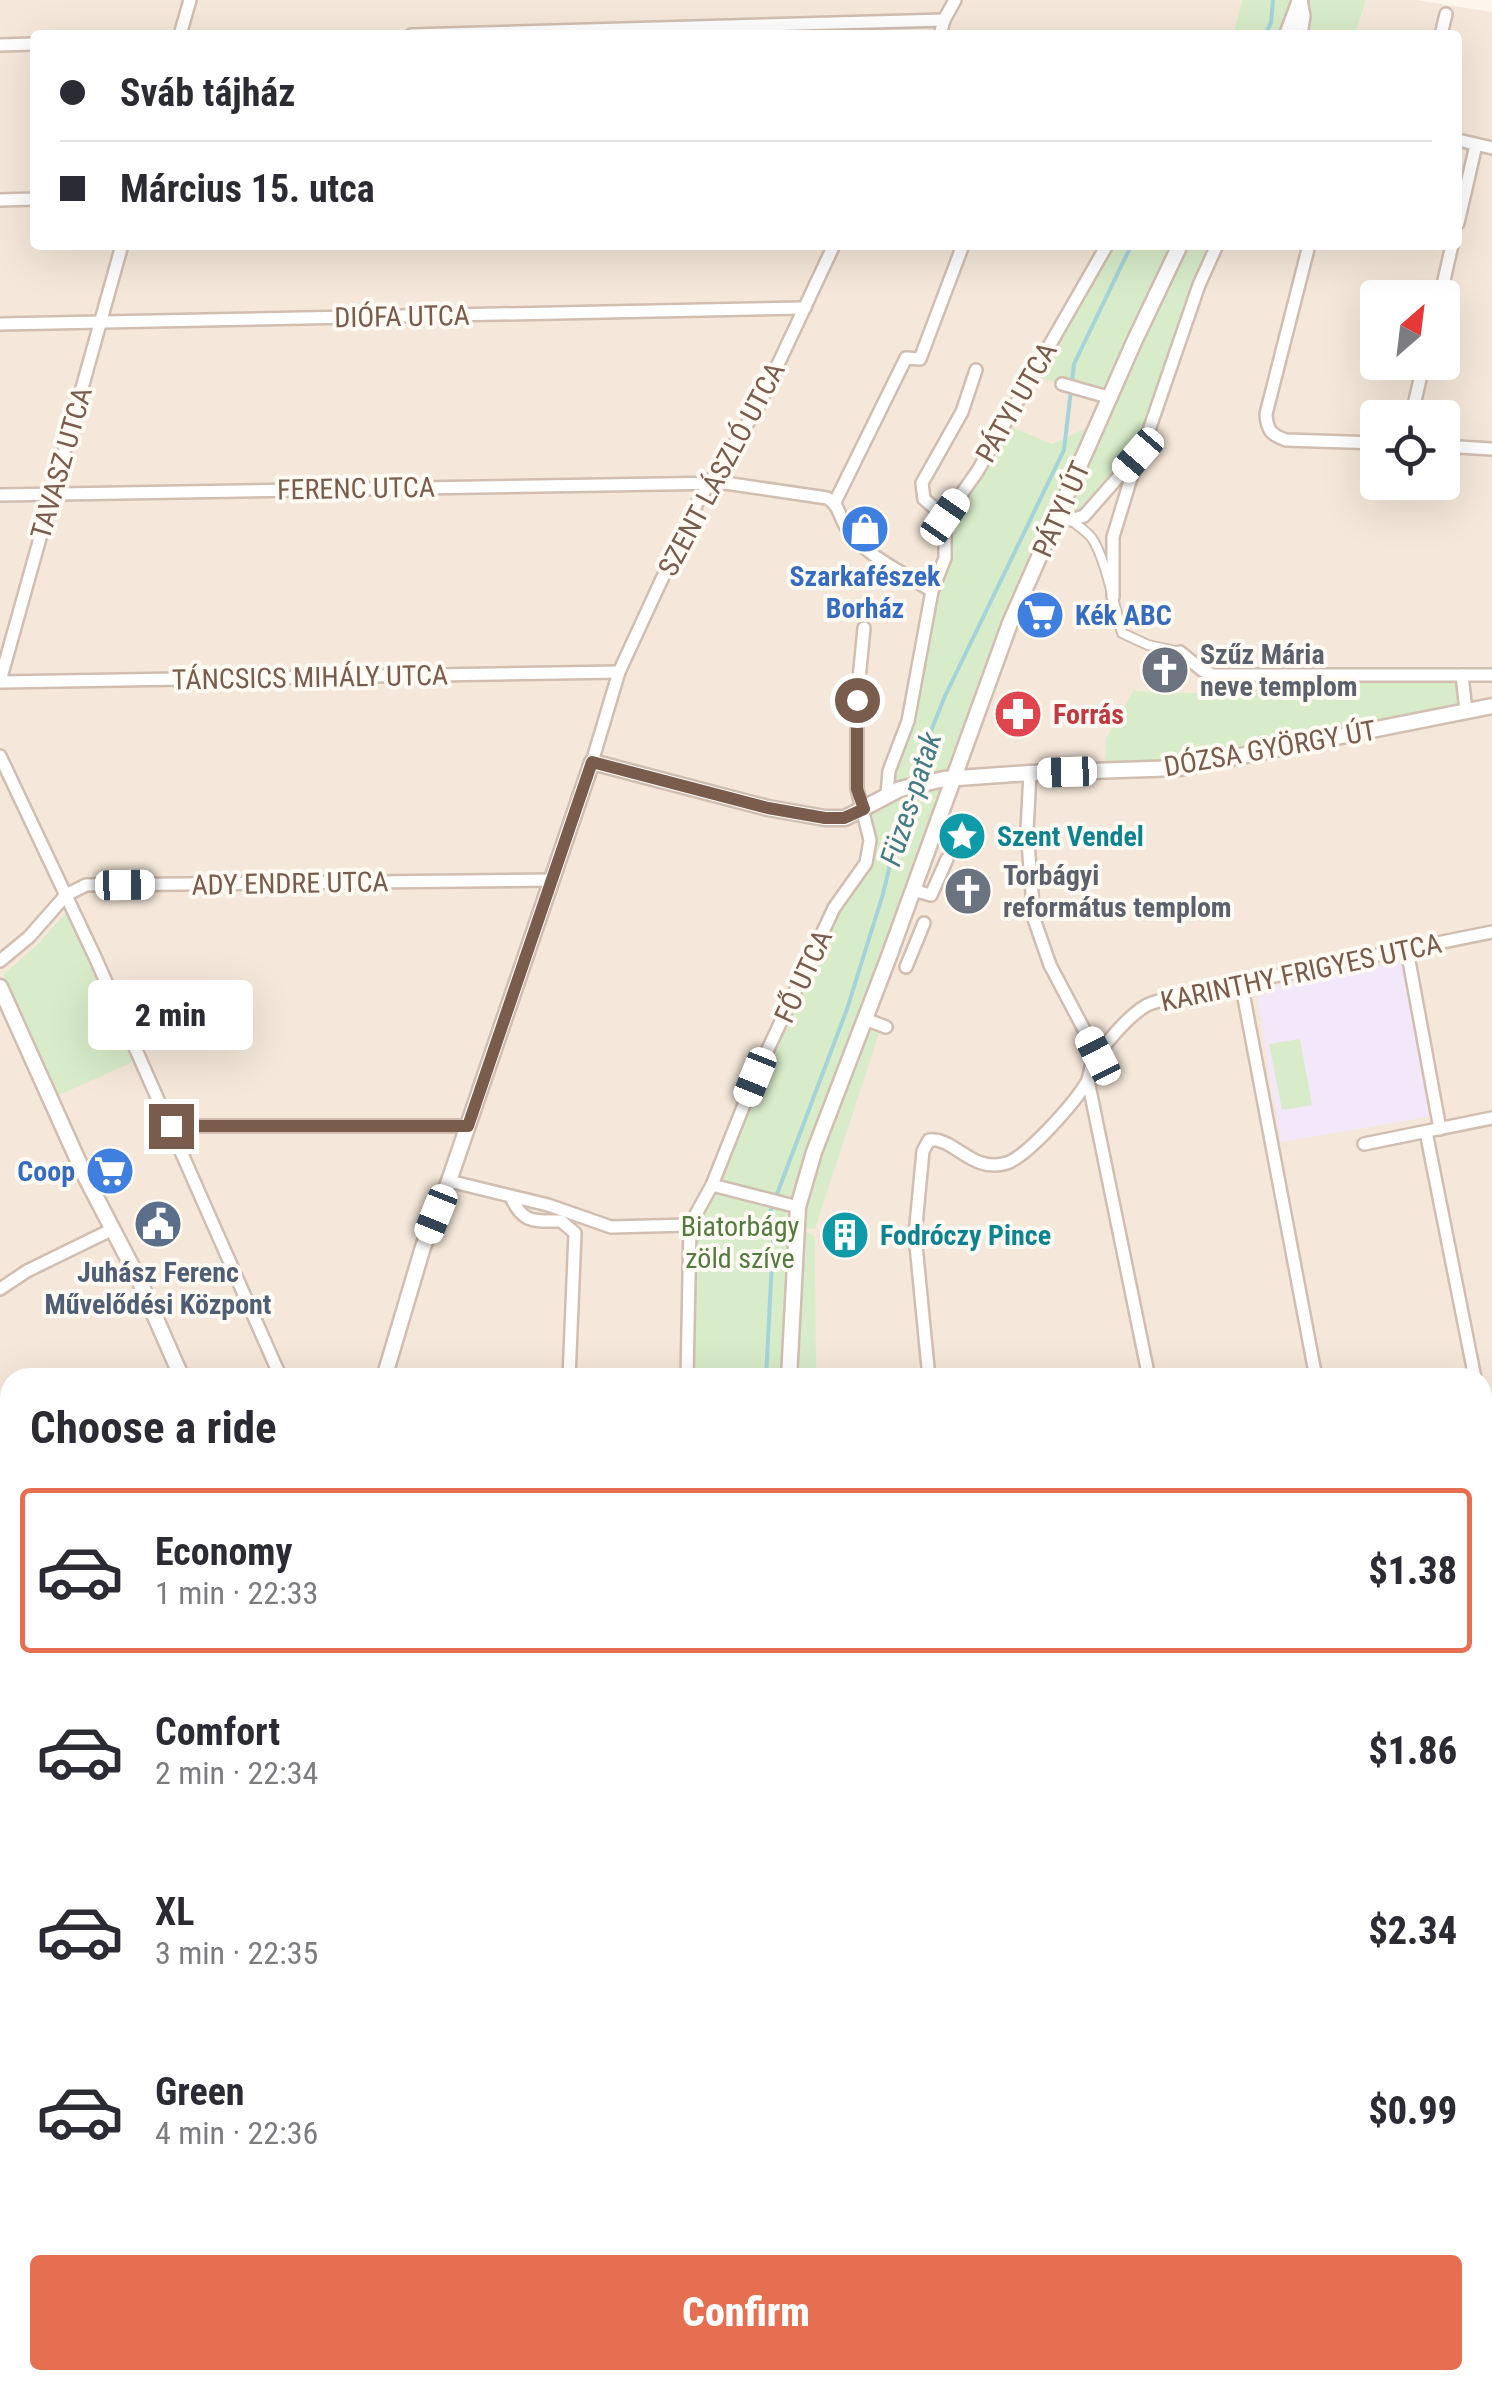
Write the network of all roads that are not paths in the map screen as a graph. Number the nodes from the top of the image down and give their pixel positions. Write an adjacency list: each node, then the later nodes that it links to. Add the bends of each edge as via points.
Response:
1 (190, 0): 6 (street)
2 (954, 0): 5 (street)
3 (1300, 0): 9 (street); 10 (street)
4 (1446, 14): 11 (street)
5 (944, 20): 7 (street); 8 (street)
6 (181, 30)
7 (589, 30)
8 (941, 30)
9 (1288, 30)
10 (1302, 30)
11 (1442, 30)
12 (30, 44): 13 (street)
13 (0, 45)
14 (1462, 141): 15 (street)
15 (1476, 145): 16 (street); 19 (street)
16 (1492, 148)
17 (30, 199): 18 (street)
18 (0, 200)
19 (1462, 206)
20 (121, 250): 30 (street, TAVASZ UTCA)
21 (832, 250): 29 (street, SZENT LÁSZLÓ UTCA)
22 (960, 250): 42 (street, via 920,359 906,358)
23 (1105, 250): 43 (street, PÁTYI UTCA)
24 (1178, 250): 34 (street, PÁTYI ÚT)
25 (1215, 250): 38 (street)
26 (1308, 250): 35 (street, via 1267,428 1286,440)
27 (1451, 250): 28 (street)
28 (1444, 280)
29 (804, 308): 30 (street, DIÓFA UTCA); 39 (street, SZENT LÁSZLÓ UTCA, via 758,407)
30 (102, 322): 31 (street, DIÓFA UTCA); 40 (street, TAVASZ UTCA)
31 (0, 324)
32 (976, 370): 43 (street, via 962,412 922,482 924,499)
33 (1062, 384): 34 (street)
34 (1111, 398): 44 (street, PÁTYI ÚT)
35 (1360, 442)
36 (1460, 447): 37 (street)
37 (1492, 448)
38 (1138, 455): 44 (street, via 1084,516); 46 (street, via 1113,537)
39 (712, 483): 40 (street, FERENC UTCA); 42 (street, FERENC UTCA); 49 (street, SZENT LÁSZLÓ UTCA)
40 (53, 493): 41 (street, FERENC UTCA); 52 (street, TAVASZ UTCA)
41 (0, 495)
42 (835, 502): 45 (street, via 848,530 874,554)
43 (945, 517): 45 (street, via 946,558)
44 (1065, 517): 46 (street, via 1091,537); 58 (street, PÁTYI ÚT, via 1010,623)
45 (932, 590): 59 (street, via 908,721 889,770)
46 (1113, 597): 48 (street, via 1122,633)
47 (864, 628): 60 (street, FŐ UTCA, via 857,700 857,789)
48 (1180, 652): 51 (street, DÓZSA GYÖRGY ÚT, via 1212,675)
49 (620, 672): 52 (street, TÁNCSICS MIHÁLY UTCA); 56 (street, SZENT LÁSZLÓ UTCA)
50 (1492, 674): 51 (street, DÓZSA GYÖRGY ÚT)
51 (1462, 675): 54 (street)
52 (0, 682)
53 (1492, 706): 54 (street, DÓZSA GYÖRGY ÚT)
54 (1466, 711): 57 (street, DÓZSA GYÖRGY ÚT, via 1180,768)
55 (0, 756): 64 (street)
56 (592, 762): 60 (street, via 825,818); 62 (street, SZENT LÁSZLÓ UTCA)
57 (1030, 773): 58 (street, DÓZSA GYÖRGY ÚT); 75 (street, via 1034,919)
58 (953, 778): 59 (street, DÓZSA GYÖRGY ÚT); 63 (street)
59 (894, 791): 60 (street)
60 (864, 809): 84 (street, FŐ UTCA, via 866,863 834,908)
61 (947, 859): 63 (street, via 931,896)
62 (551, 880): 64 (street, ADY ENDRE UTCA, via 86,886); 79 (street, SZENT LÁSZLÓ UTCA)
63 (912, 890): 73 (street)
64 (66, 894): 68 (street); 78 (street)
65 (924, 923): 69 (street)
66 (1492, 932): 67 (street, KARINTHY FRIGYES UTCA)
67 (1407, 950): 70 (street, KARINTHY FRIGYES UTCA); 80 (street)
68 (0, 961)
69 (906, 968)
70 (1240, 982): 75 (street, KARINTHY FRIGYES UTCA, via 1150,1004); 98 (street)
71 (0, 986): 72 (street)
72 (5, 1014): 88 (street)
73 (864, 1019): 74 (street); 86 (street)
74 (886, 1027)
75 (1098, 1056): 76 (street, KARINTHY FRIGYES UTCA)
76 (1088, 1080): 96 (street, KARINTHY FRIGYES UTCA, via 1042,1136 1006,1163 966,1158 936,1139 925,1145 916,1234); 97 (street)
77 (1492, 1118): 80 (street)
78 (171, 1126): 79 (street); 91 (street)
79 (468, 1126): 83 (street, SZENT LÁSZLÓ UTCA)
80 (1440, 1128): 81 (street)
81 (1426, 1132): 82 (street); 99 (street)
82 (1364, 1144)
83 (450, 1181): 85 (street); 92 (street, SZENT LÁSZLÓ UTCA)
84 (712, 1185): 86 (street); 87 (street, FŐ UTCA)
85 (512, 1196): 87 (street, via 611,1227); 93 (street, via 532,1222 561,1221 574,1233)
86 (791, 1205): 95 (street)
87 (690, 1225): 94 (street, FŐ UTCA)
88 (112, 1228): 89 (street); 90 (street)
89 (0, 1289)
90 (178, 1368)
91 (277, 1368)
92 (387, 1368)
93 (569, 1368)
94 (687, 1368)
95 (789, 1368)
96 (928, 1368)
97 (1148, 1368)
98 (1314, 1368)
99 (1473, 1368)

